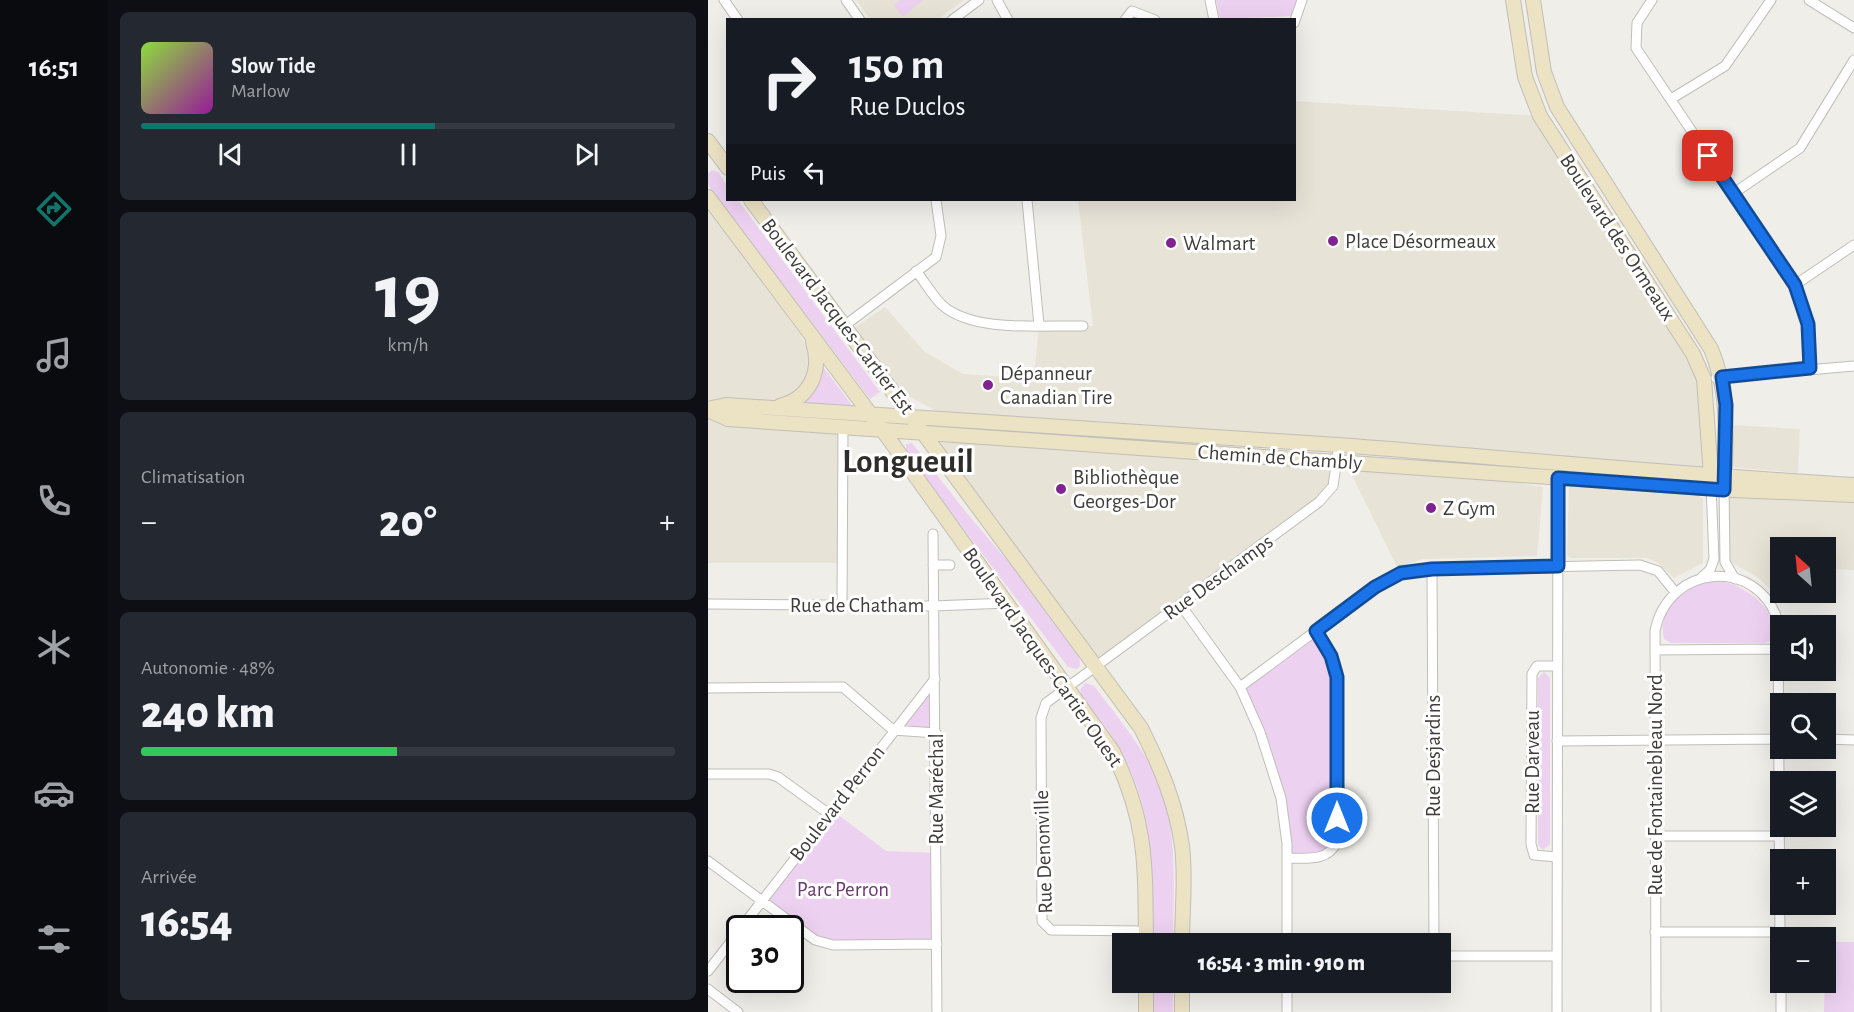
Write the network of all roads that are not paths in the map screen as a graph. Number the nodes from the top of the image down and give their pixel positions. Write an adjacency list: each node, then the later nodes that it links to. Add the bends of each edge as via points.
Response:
1 (724, 0): 12 (street)
2 (846, 0): 13 (street)
3 (979, 0): 14 (street)
4 (997, 0): 15 (street)
5 (1210, 0): 18 (street)
6 (1302, 0): 19 (street)
7 (1513, 0): 40 (main road, Boulevard des Ormeaux, via 1525,77 1540,116 1694,354)
8 (1533, 0): 39 (main road, Boulevard des Ormeaux, via 1544,72 1557,106 1711,349)
9 (1652, 0): 22 (street, via 1637,23 1636,48)
10 (1771, 0): 22 (street, via 1725,66)
11 (1809, 0): 20 (street)
12 (737, 18)
13 (859, 18)
14 (955, 18)
15 (1007, 18)
16 (1127, 18): 17 (street, via 1132,11)
17 (1150, 18)
18 (1214, 18)
19 (1295, 18)
20 (1854, 28)
21 (1854, 60): 25 (street, via 1800,148)
22 (1671, 99): 25 (street)
23 (708, 141): 24 (main road)
24 (726, 165)
25 (1734, 193): 32 (street)
26 (708, 197): 36 (main road, Boulevard Jacques-Cartier Est)
27 (752, 201): 34 (main road, Boulevard Jacques-Cartier Est)
28 (936, 201): 31 (street, via 939,247 936,257)
29 (1027, 201): 33 (street)
30 (1854, 245): 32 (street)
31 (916, 271): 33 (street, via 942,304 958,315 977,323); 34 (street)
32 (1795, 285): 38 (street, via 1808,324)
33 (1039, 325): 35 (street)
34 (844, 326): 44 (main road, Boulevard Jacques-Cartier Est)
35 (1083, 326)
36 (811, 337): 41 (main road, via 816,370 811,385 789,404); 43 (main road, Boulevard Jacques-Cartier Est)
37 (1854, 366): 38 (street)
38 (1810, 368): 39 (street)
39 (1722, 377): 40 (street); 53 (main road, Boulevard des Ormeaux, via 1726,405)
40 (1704, 379): 53 (main road, Boulevard des Ormeaux)
41 (771, 408): 42 (main road, Chemin de Chambly, via 726,405); 43 (main road, Chemin de Chambly)
42 (708, 410): 45 (main road, Chemin de Chambly, via 728,419)
43 (870, 414): 44 (main road, Chemin de Chambly); 46 (main road, Boulevard Jacques-Cartier Est)
44 (913, 417): 47 (main road, Boulevard Jacques-Cartier Est); 49 (main road, Chemin de Chambly)
45 (843, 427): 46 (main road, Chemin de Chambly); 67 (street)
46 (882, 430): 47 (main road, Chemin de Chambly); 64 (main road, Boulevard Jacques-Cartier Ouest)
47 (925, 433): 48 (main road, Chemin de Chambly); 50 (main road, Boulevard Jacques-Cartier Ouest)
48 (948, 434): 50 (main road, via 941,441); 51 (main road, Chemin de Chambly)
49 (1339, 445): 51 (street, Rue Deschamps); 53 (main road, Chemin de Chambly)
50 (940, 453): 74 (main road, Boulevard Jacques-Cartier Ouest)
51 (1336, 460): 52 (main road, Chemin de Chambly); 66 (street, Rue Deschamps, via 1333,486 1320,502)
52 (1558, 478): 53 (main road, Chemin de Chambly); 59 (street, Rue Darveau)
53 (1718, 483): 54 (main road, Chemin de Chambly); 55 (main road, Chemin de Chambly); 61 (street, via 1714,559); 62 (street, via 1725,562)
54 (1854, 485)
55 (1854, 495)
56 (933, 534): 57 (street, Rue Maréchal)
57 (933, 565): 58 (street); 68 (street, Rue Maréchal)
58 (950, 566)
59 (1558, 566): 60 (street); 63 (street, via 1644,565 1658,571); 73 (street, Rue Darveau)
60 (1432, 569): 70 (street, via 1401,573 1375,587); 101 (street, Rue Desjardins)
61 (1701, 578): 62 (street); 63 (street, Rue de Fontainebleau Nord)
62 (1735, 579): 69 (street, via 1753,586)
63 (1675, 592): 72 (street, Rue de Fontainebleau Nord, via 1659,616)
64 (1006, 603): 68 (street, Rue de Chatham); 78 (main road, Boulevard Jacques-Cartier Ouest)
65 (708, 604): 67 (street, Rue de Chatham)
66 (1180, 604): 74 (street, Rue Deschamps); 76 (street)
67 (842, 605): 68 (street, Rue de Chatham)
68 (934, 606): 75 (street, Rue Maréchal)
69 (1775, 615)
70 (1316, 631): 76 (street); 92 (street, via 1331,656 1337,677 1337,842 1332,853 1322,858)
71 (1770, 649): 72 (street)
72 (1655, 650): 82 (street, Rue de Fontainebleau Nord)
73 (1557, 666): 85 (street, Rue Darveau); 91 (street, Rue Darveau, via 1537,666 1533,671 1531,844 1534,855)
74 (1095, 668): 78 (street, Rue Deschamps); 99 (main road, Boulevard Jacques-Cartier Ouest, via 1141,728 1162,770 1175,809 1182,848)
75 (935, 678): 79 (street, Boulevard Perron); 80 (street, Rue Maréchal)
76 (1240, 687): 92 (street, via 1260,732 1281,798)
77 (708, 688): 79 (street, via 843,687)
78 (1067, 689): 98 (main road, Boulevard Jacques-Cartier Ouest, via 1113,752 1128,782 1139,816 1145,856); 102 (street, Rue Denonville, via 1046,703 1041,718 1042,921 1051,930)
79 (893, 730): 80 (street); 87 (street, Boulevard Perron)
80 (936, 733): 104 (street, Rue Maréchal)
81 (1770, 739): 82 (street)
82 (1655, 740): 85 (street); 88 (street, Rue de Fontainebleau Nord)
83 (1836, 740): 84 (street)
84 (1854, 740)
85 (1557, 741): 91 (street, Rue Darveau)
86 (708, 774): 87 (street, via 769,774)
87 (829, 814): 94 (street, Boulevard Perron)
88 (1655, 836): 89 (street); 97 (street, Rue de Fontainebleau Nord)
89 (1770, 836)
90 (1780, 837): 96 (street)
91 (1557, 857): 107 (street, Rue Darveau)
92 (1287, 858): 100 (street)
93 (708, 861): 94 (street)
94 (763, 900): 95 (street, Boulevard Perron); 104 (street, via 815,940 833,945)
95 (751, 915)
96 (1780, 927)
97 (1655, 932): 103 (street); 120 (street, Rue de Fontainebleau Nord)
98 (1146, 933)
99 (1182, 933)
100 (1287, 933)
101 (1434, 933)
102 (1112, 934)
103 (1770, 936)
104 (937, 944): 115 (street, Rue Maréchal)
105 (726, 947): 108 (street, Boulevard Perron)
106 (1451, 956): 107 (street)
107 (1557, 956): 119 (street, Rue Darveau)
108 (708, 971)
109 (708, 989): 114 (street)
110 (1146, 993): 116 (main road)
111 (1182, 993): 117 (main road)
112 (1287, 993): 118 (street)
113 (1781, 993): 121 (street)
114 (738, 1012)
115 (937, 1012)
116 (1146, 1012)
117 (1182, 1012)
118 (1287, 1012)
119 (1557, 1012)
120 (1656, 1012)
121 (1781, 1012)

